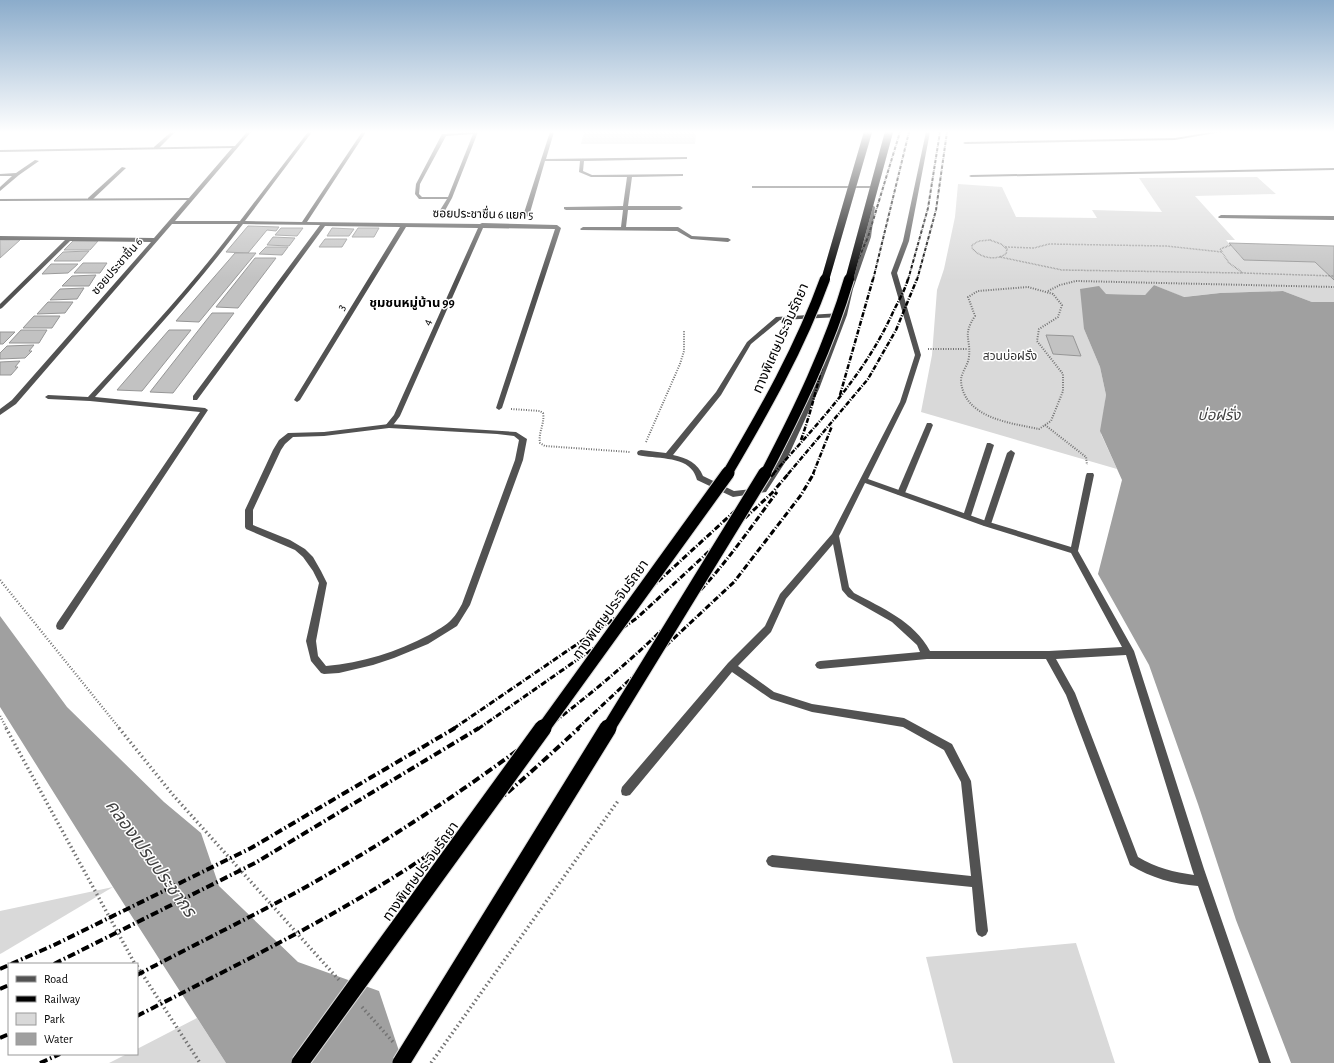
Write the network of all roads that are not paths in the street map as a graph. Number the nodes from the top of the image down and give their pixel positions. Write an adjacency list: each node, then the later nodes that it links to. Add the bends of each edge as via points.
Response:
1 (9, 182): 16 (street)
2 (109, 182): 19 (street)
3 (204, 182): 17 (street, ซอยประชาชื่น 6)
4 (272, 182): 29 (street)
5 (331, 182): 30 (street)
6 (419, 182): 18 (street, via 417,194 421,198)
7 (456, 182): 18 (street)
8 (538, 182): 25 (street)
9 (629, 182): 22 (street)
10 (854, 182): 72 (highway, ทางพิเศษประจิมรัถยา, bridge, via 810,319 792,359 726,476)
11 (874, 182): 73 (highway, bridge, via 840,308 795,417 762,479)
12 (877, 182): 15 (street)
13 (918, 182): 55 (street, via 906,241 894,273 918,355 903,402)
14 (754, 187): 15 (street)
15 (876, 187): 41 (street, via 868,237)
16 (0, 190)
17 (189, 198): 19 (street); 28 (street, ซอยประชาชื่น 6)
18 (450, 198): 24 (street)
19 (90, 199): 20 (street)
20 (0, 200)
21 (566, 208): 22 (street)
22 (626, 208): 23 (street); 35 (street)
23 (680, 208)
24 (440, 215)
25 (526, 216)
26 (1221, 217): 27 (street)
27 (1334, 218)
28 (170, 222): 29 (street, ซอยประชาชื่น 6 แยก 5); 38 (street, ซอยประชาชื่น 6)
29 (241, 223): 30 (street, ซอยประชาชื่น 6 แยก 5); 43 (street, via 160,322)
30 (303, 224): 31 (street, ซอยประชาชื่น 6 แยก 5)
31 (324, 224): 32 (street, ซอยประชาชื่น 6 แยก 5); 44 (street)
32 (404, 224): 33 (street, ซอยประชาชื่น 6 แยก 5); 45 (street, 3)
33 (482, 225): 46 (street, ซอยประชาชื่น 6 แยก 5, via 558,228); 49 (street, 4, via 397,416)
34 (583, 229): 35 (street)
35 (623, 229): 39 (street, via 678,229 691,237)
36 (0, 238): 37 (street)
37 (70, 238): 38 (street); 40 (street)
38 (155, 240): 47 (street, ซอยประชาชื่น 6, via 14,402)
39 (728, 240)
40 (0, 307)
41 (844, 315): 53 (street, via 778,318 748,343 719,393); 53 (street, via 806,413 782,461 763,490 733,494 700,478 699,471 693,464)
42 (48, 397): 43 (street)
43 (90, 398): 61 (street, via 206,410)
44 (195, 398)
45 (297, 400)
46 (498, 408)
47 (0, 413)
48 (929, 425): 56 (street)
49 (389, 426): 49 (street, via 516,434 523,439 520,460 466,605 454,624 430,639 373,662 341,670 324,670 314,658 311,640 323,584 313,564 299,548 249,527 248,510 277,450 291,435 324,434)
50 (990, 445): 57 (street)
51 (641, 453): 53 (street)
52 (1011, 453): 58 (street)
53 (667, 457)
54 (1090, 475): 60 (street)
55 (864, 480): 56 (street); 59 (street)
56 (901, 493): 57 (street)
57 (967, 516): 58 (street)
58 (987, 524): 60 (street)
59 (835, 536): 63 (street, via 845,588 851,595 895,619 920,642); 66 (street, via 783,597 768,629)
60 (1074, 551): 62 (street)
61 (60, 626)
62 (1129, 651): 64 (street); 69 (street)
63 (927, 655): 64 (street); 65 (street)
64 (1049, 655): 69 (street, via 1070,693 1134,861 1148,871 1179,879)
65 (820, 665)
66 (731, 666): 67 (street); 70 (street, via 771,695 812,708 904,723 948,747 966,780)
67 (626, 791)
68 (772, 861): 70 (street)
69 (1202, 881): 74 (street)
70 (977, 882): 71 (street)
71 (982, 931)
72 (300, 1063)
73 (401, 1063)
74 (1264, 1063)

